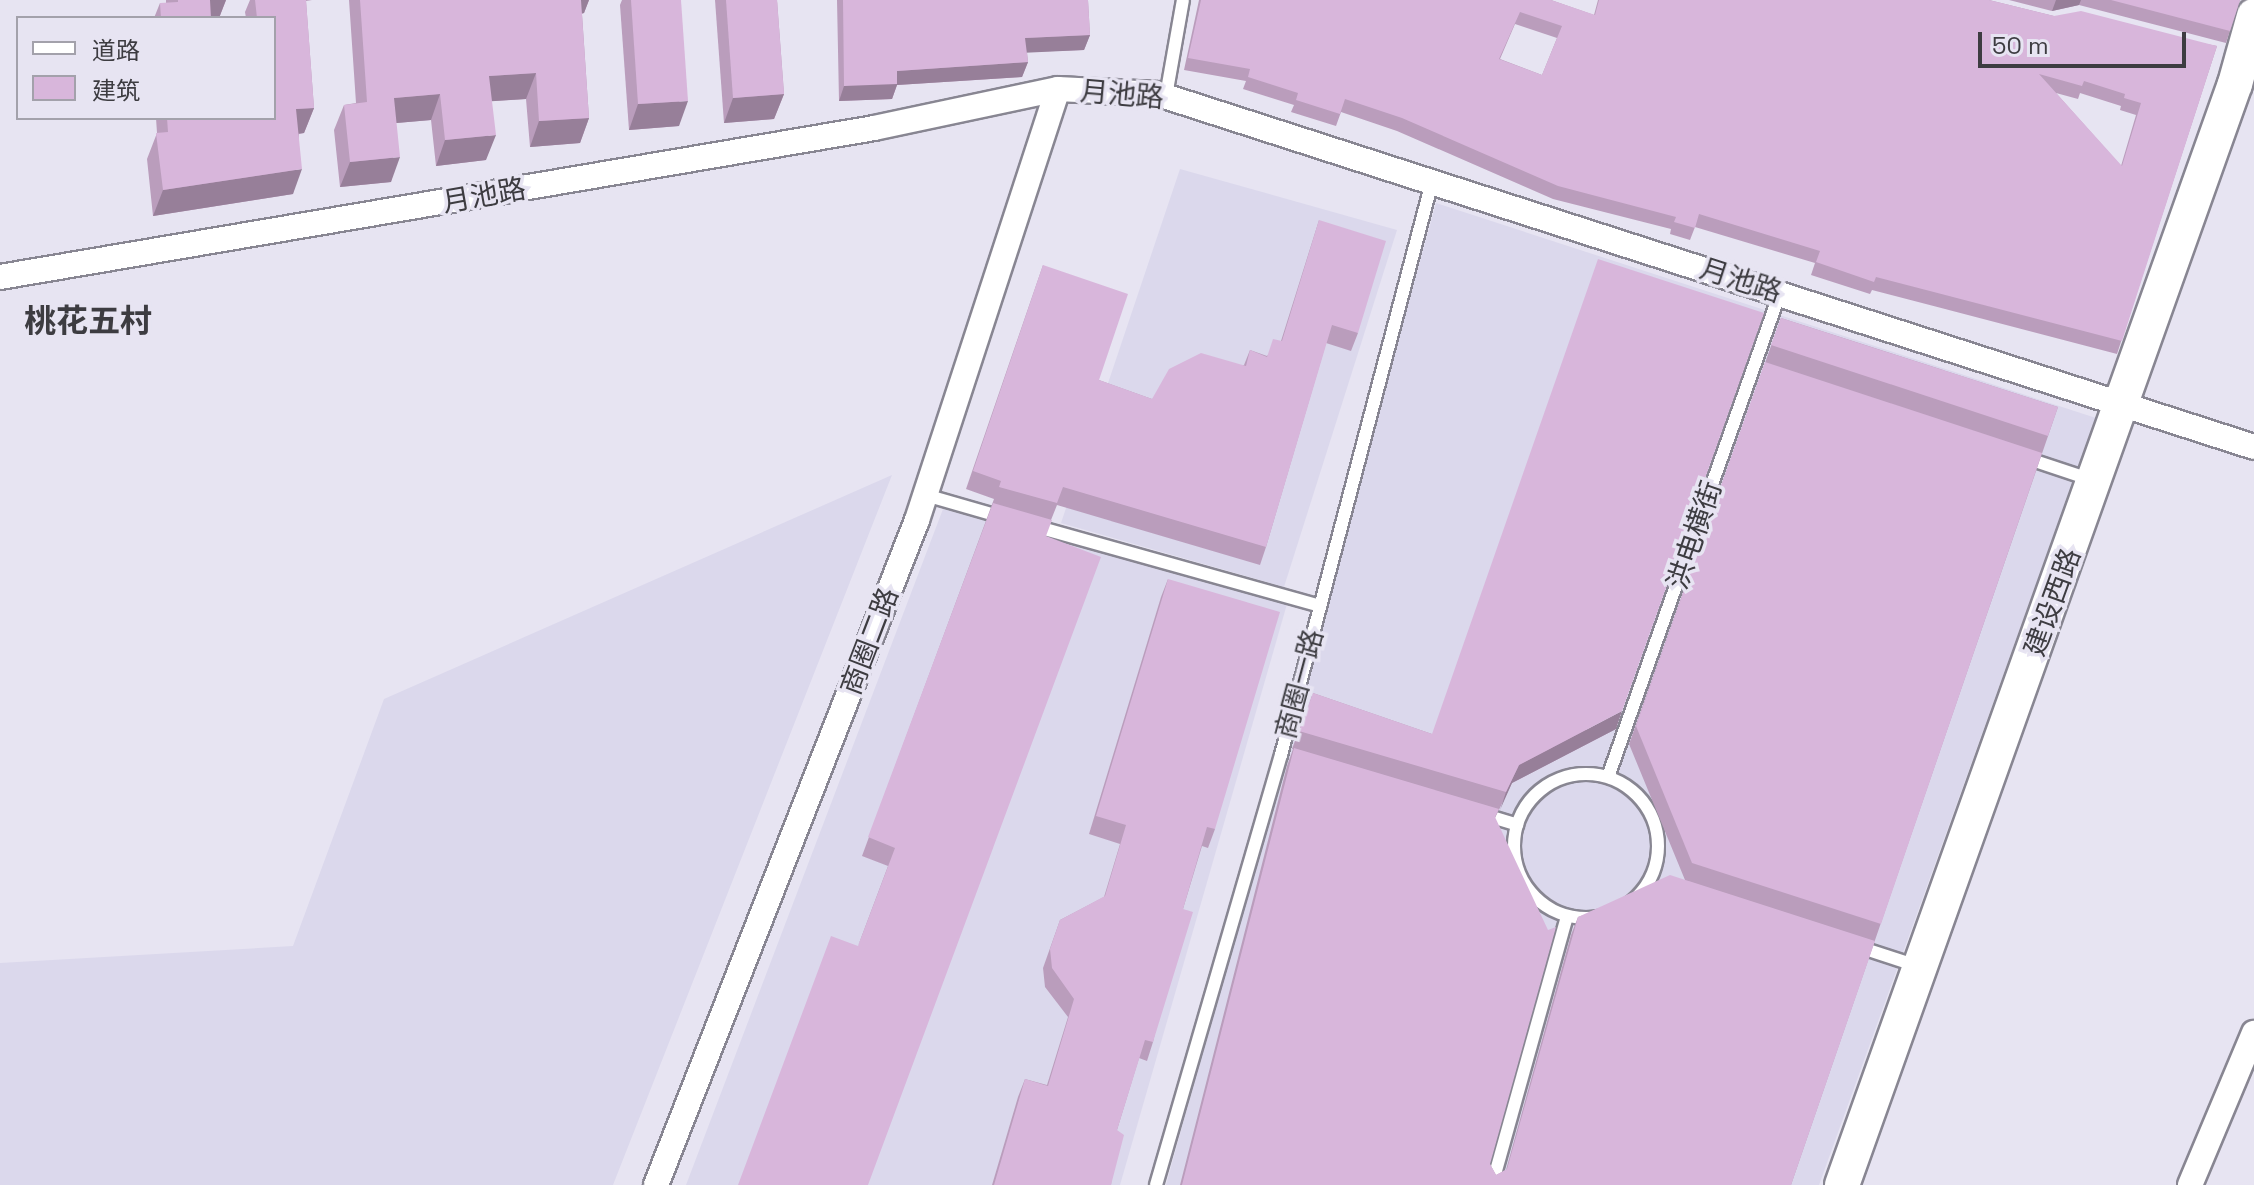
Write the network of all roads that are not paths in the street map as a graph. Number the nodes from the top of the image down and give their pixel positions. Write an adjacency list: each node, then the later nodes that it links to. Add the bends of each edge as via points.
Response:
1 (1183, 0): 5 (lane)
2 (2254, 16): 11 (main road, 建设西路, via 2235,55)
3 (1058, 89): 5 (street, 月池路); 7 (street, 月池路, via 858,131); 15 (street, 商圈二路)
4 (2254, 90): 11 (main road, 建设西路)
5 (1166, 96): 6 (street, 月池路)
6 (1433, 181): 8 (street, 月池路); 16 (lane, 商圈一路)
7 (0, 277)
8 (1780, 293): 9 (lane, 洪电横街); 11 (street, 月池路)
9 (1753, 369): 10 (lane); 19 (lane, 洪电横街)
10 (1768, 374)
11 (2132, 405): 12 (street, 月池路); 14 (main road, 建设西路); 32 (main road, 建设西路)
12 (2254, 447)
13 (2006, 452): 14 (lane)
14 (2095, 481): 26 (main road, 建设西路)
15 (925, 495): 16 (lane); 28 (street, 商圈二路)
16 (1320, 606): 17 (lane, 商圈一路)
17 (1281, 755): 18 (lane); 29 (lane, 商圈一路)
18 (1295, 759)
19 (1608, 777): 21 (lane, via 1575,776 1543,788); 22 (lane, via 1639,798 1656,830 1658,855)
20 (1473, 812): 21 (lane)
21 (1517, 825): 24 (lane, via 1514,848 1529,890)
22 (1650, 879): 23 (lane); 24 (lane, via 1615,913)
23 (1665, 884)
24 (1567, 916): 30 (lane)
25 (1845, 943): 26 (lane)
26 (1920, 967): 31 (main road, 建设西路)
27 (2254, 1033): 33 (street)
28 (656, 1185)
29 (1156, 1185)
30 (1492, 1185)
31 (1842, 1185)
32 (1864, 1185)
33 (2190, 1185)

